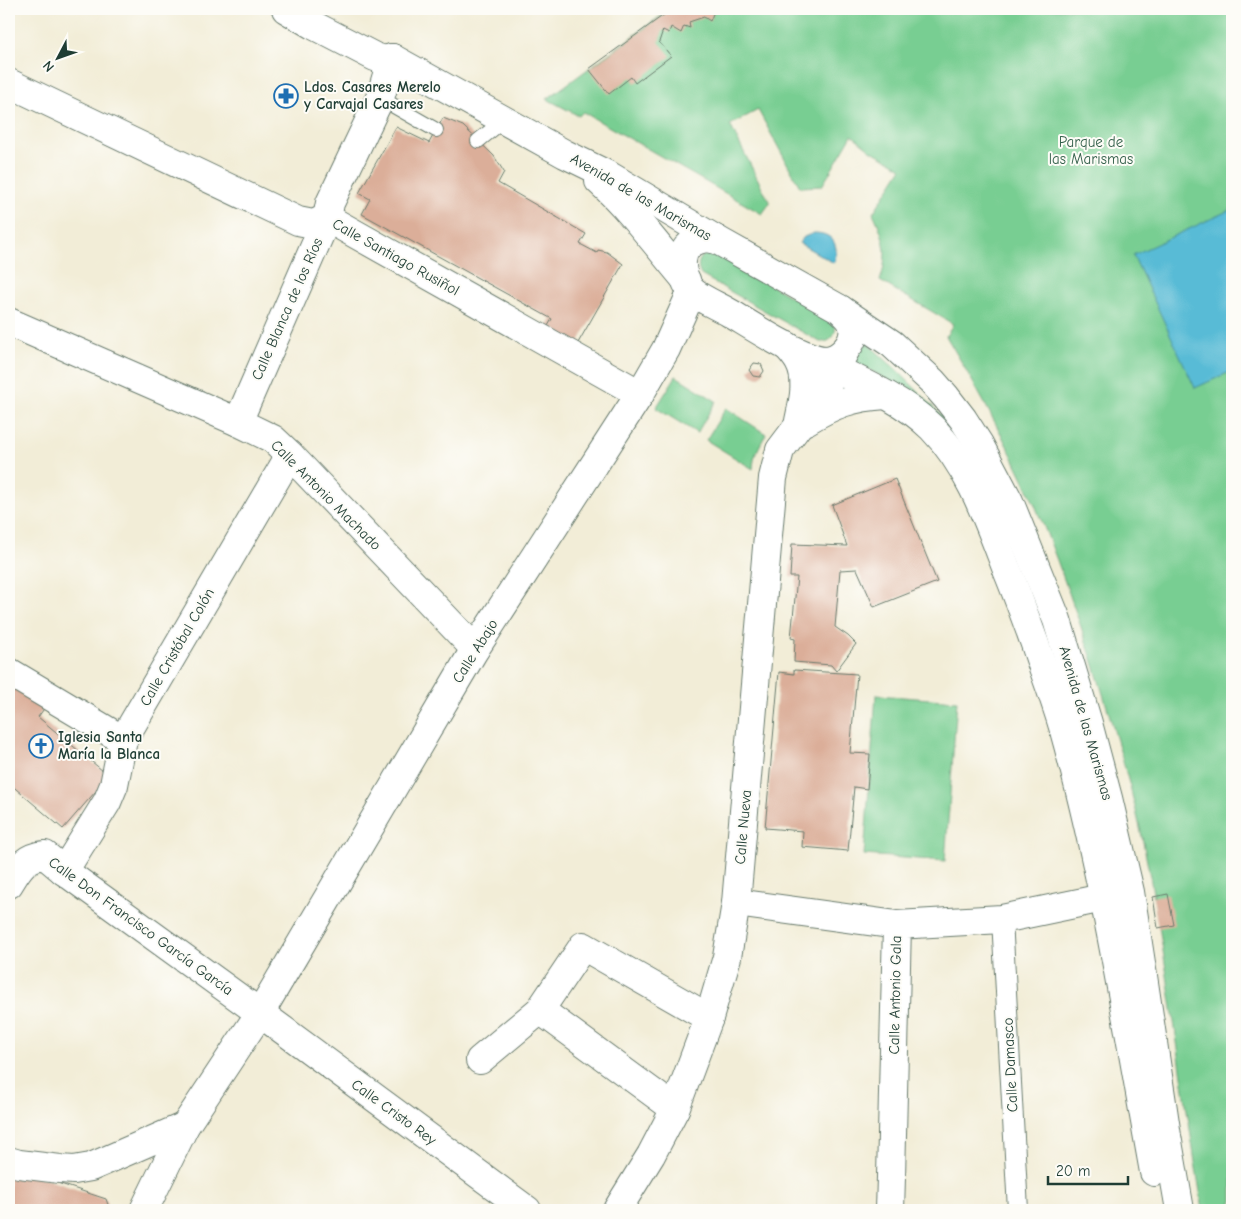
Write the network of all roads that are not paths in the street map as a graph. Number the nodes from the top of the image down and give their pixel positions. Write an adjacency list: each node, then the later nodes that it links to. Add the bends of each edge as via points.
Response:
1 (286, 9): 3 (street, via 375,57)
2 (322, 9): 3 (street, via 390,48)
3 (392, 58): 5 (street, Calle Blanca de los Ríos); 6 (street, Avenida de las Marismas)
4 (9, 83): 10 (street, Calle Santiago Rusiñol, via 298,222 314,224)
5 (380, 98): 7 (lane); 10 (street, Calle Blanca de los Ríos, via 330,203)
6 (504, 120): 8 (lane); 9 (street, Avenida de las Marismas)
7 (436, 130)
8 (478, 141)
9 (565, 154): 11 (street, Avenida de las Marismas, via 610,176); 12 (street, Avenida de las Marismas, via 614,195)
10 (327, 218): 17 (street, Calle Santiago Rusiñol); 19 (street, Calle Blanca de los Ríos)
11 (717, 240): 12 (street, via 699,240 686,248 681,264); 13 (street, Avenida de las Marismas)
12 (689, 286): 15 (street, Avenida de las Marismas); 17 (street, Calle Abajo, via 666,349)
13 (840, 309): 16 (street, Calle Nueva, via 854,327 850,344); 27 (street, Avenida de las Marismas, via 892,344 936,386 974,435 1000,483 1045,590 1072,666 1099,762)
14 (9, 322): 19 (street, Calle Antonio Machado)
15 (787, 346): 16 (street, Avenida de las Marismas); 20 (street, Calle Nueva, via 798,360 804,377)
16 (831, 360): 18 (street, Avenida de las Marismas); 20 (street, Calle Nueva, via 823,393)
17 (640, 394): 22 (street, Calle Abajo)
18 (886, 395): 20 (street, Calle Nueva, via 844,402); 27 (street, Avenida de las Marismas, via 923,420 948,446 972,486 1014,587 1057,710 1084,807)
19 (238, 422): 21 (street, Calle Antonio Machado, via 273,439)
20 (798, 426): 28 (street, Calle Nueva, via 780,450 773,478)
21 (290, 455): 22 (street, Calle Antonio Machado); 24 (street, Calle Cristóbal Colón)
22 (475, 649): 32 (street, Calle Abajo)
23 (9, 672): 24 (street)
24 (123, 740): 25 (street, Calle Cristóbal Colón, via 114,785 107,802)
25 (64, 871): 26 (street, Calle Don Francisco García García, via 45,855 28,859); 32 (street, Calle Don Francisco García García)
26 (14, 875)
27 (1117, 895): 29 (street, Calle Antonio Gala); 43 (street, Avenida de las Marismas); 44 (street, Avenida de las Marismas)
28 (736, 904): 30 (street); 33 (street, Calle Nueva, via 727,957)
29 (1002, 920): 30 (street, Calle Antonio Gala); 42 (street, Calle Damasco)
30 (897, 925): 41 (street, Calle Antonio Gala)
31 (540, 1010): 33 (street, via 583,946); 34 (street); 35 (street)
32 (260, 1013): 36 (street, Calle Abajo); 39 (street, Calle Cristo Rey)
33 (709, 1018): 35 (street, Calle Nueva)
34 (480, 1060)
35 (675, 1109): 40 (street, Calle Nueva)
36 (185, 1126): 37 (street, via 91,1167 60,1170); 38 (street, Calle Abajo)
37 (9, 1161)
38 (144, 1210)
39 (527, 1210)
40 (617, 1210)
41 (890, 1210)
42 (1018, 1210)
43 (1161, 1210)
44 (1180, 1210)

